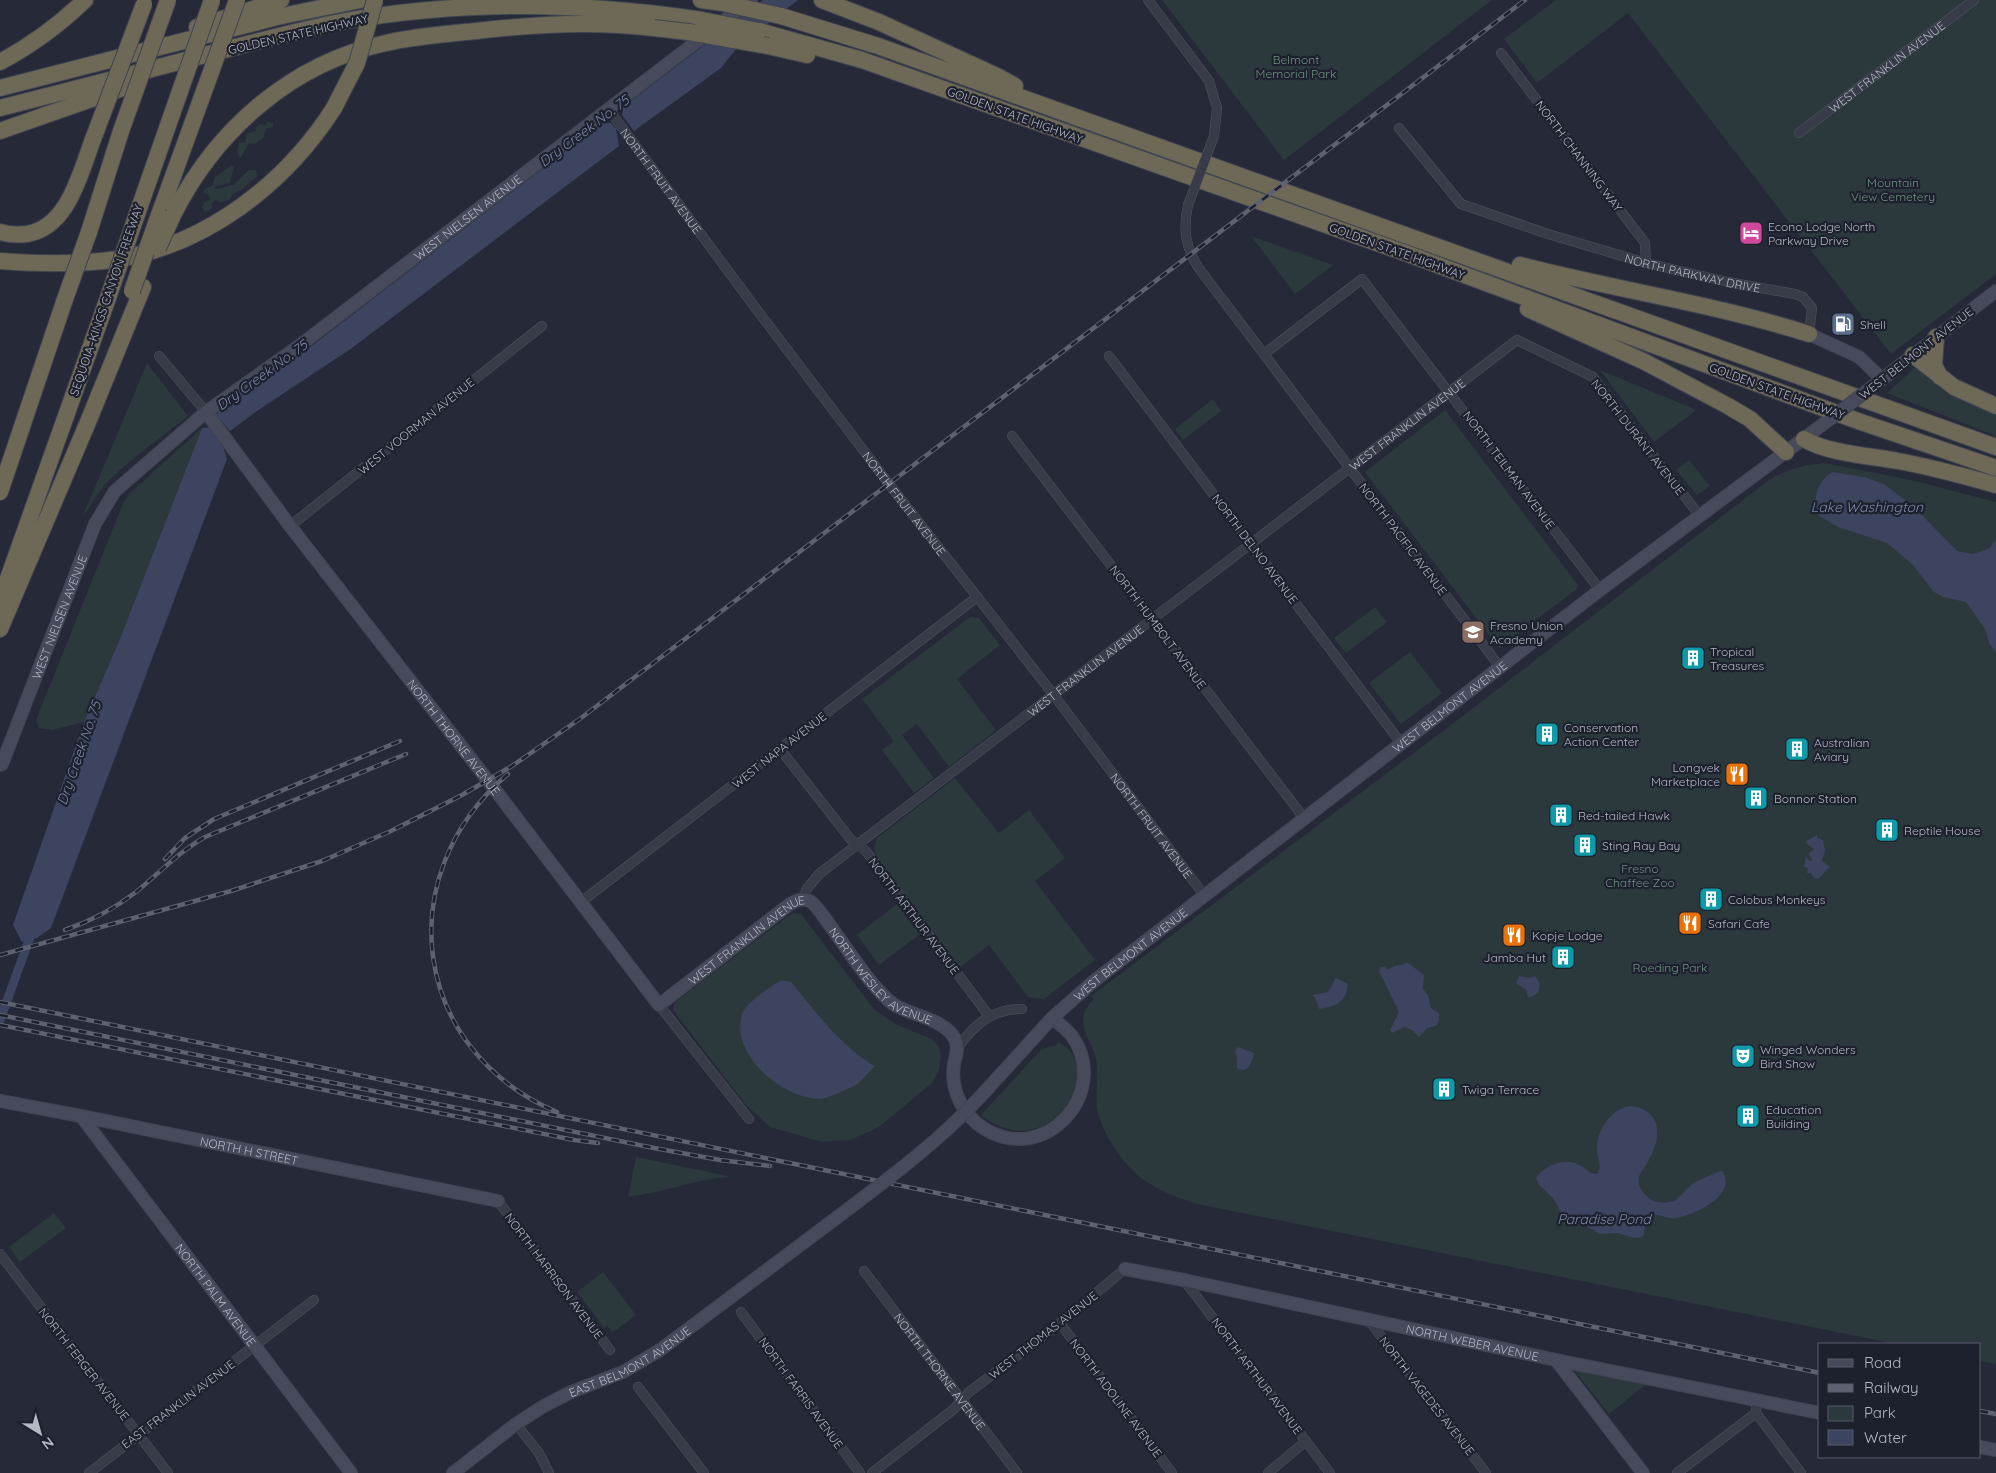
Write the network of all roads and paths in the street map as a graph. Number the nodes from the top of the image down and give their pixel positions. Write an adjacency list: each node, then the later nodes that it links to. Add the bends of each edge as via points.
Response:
1 (84, 0): 16 (highway, via 56,26)
2 (168, 0): 52 (highway, bridge)
3 (212, 0): 58 (highway, SEQUOIA–KINGS CANYON FREEWAY, bridge)
4 (237, 0): 25 (highway, bridge, via 199,105)
5 (281, 0): 17 (highway)
6 (360, 0): 17 (highway, GOLDEN STATE HIGHWAY, via 277,17)
7 (375, 0): 29 (highway, bridge, via 356,63 334,108 304,150 268,186 227,216 182,239 138,255 98,262 55,264)
8 (701, 0): 19 (highway, GOLDEN STATE HIGHWAY, bridge, via 781,16 878,46)
9 (751, 0): 20 (street, WEST NIELSEN AVENUE)
10 (822, 0): 19 (highway, via 879,22 999,77)
11 (1148, 0): 36 (street, NORTH PACIFIC AVENUE, bridge, via 1209,81 1217,108 1214,136 1188,206 1185,226 1190,255)
12 (1974, 0): 23 (street, WEST FRANKLIN AVENUE)
13 (145, 2): 26 (highway, bridge, via 69,200 49,225 31,233 14,235)
14 (345, 21): 18 (highway, GOLDEN STATE HIGHWAY); 22 (highway, via 107,92); 24 (highway, GOLDEN STATE HIGHWAY, bridge, via 464,7 522,5 617,9 702,20 759,31 862,60)
15 (1501, 53): 30 (street, NORTH CHANNING WAY, via 1645,243)
16 (0, 62)
17 (0, 88)
18 (0, 108)
19 (1054, 108): 27 (highway, GOLDEN STATE HIGHWAY)
20 (612, 113): 44 (street, WEST NIELSEN AVENUE); 57 (street, NORTH FRUIT AVENUE, via 754,306)
21 (1399, 128): 30 (street, NORTH PARKWAY DRIVE, via 1461,204)
22 (0, 131)
23 (1799, 132)
24 (1114, 151): 25 (highway, bridge, via 858,69 768,46 689,32 614,24 536,24 411,38 327,62 290,82 242,120 205,160); 28 (highway, GOLDEN STATE HIGHWAY)
25 (167, 214): 60 (highway, bridge)
26 (0, 232)
27 (1438, 245): 33 (highway, via 1765,320); 47 (highway, GOLDEN STATE HIGHWAY)
28 (1408, 254): 48 (highway, via 1642,362 1728,406 1750,419); 49 (highway, GOLDEN STATE HIGHWAY, via 1858,421)
29 (0, 261)
30 (1646, 263): 33 (street, NORTH PARKWAY DRIVE, via 1803,297 1812,311)
31 (1996, 291): 34 (street, WEST BELMONT AVENUE)
32 (542, 326): 54 (street, WEST VOORMAN AVENUE)
33 (1809, 334): 41 (street, via 1860,357)
34 (1936, 337): 37 (street, WEST BELMONT AVENUE); 40 (highway, via 1934,365)
35 (1517, 340): 42 (street, WEST FRANKLIN AVENUE); 53 (street, NORTH DURANT AVENUE, via 1592,377)
36 (1264, 354): 42 (street, NORTH TEILMAN AVENUE, via 1362,279); 50 (street, NORTH PACIFIC AVENUE)
37 (1913, 355): 40 (highway); 41 (street, WEST BELMONT AVENUE)
38 (159, 356): 44 (street, NORTH THORNE AVENUE)
39 (1109, 356): 55 (street, NORTH DELNO AVENUE)
40 (1940, 377): 43 (highway)
41 (1877, 383): 46 (street, WEST BELMONT AVENUE, bridge)
42 (1449, 393): 50 (street, WEST FRANKLIN AVENUE); 56 (street, NORTH TEILMAN AVENUE)
43 (1996, 406)
44 (208, 415): 54 (street, NORTH THORNE AVENUE); 64 (street, WEST NIELSEN AVENUE, via 115,491 95,524)
45 (1012, 436): 59 (street, NORTH HUMBOLT AVENUE)
46 (1804, 439): 48 (street, WEST BELMONT AVENUE); 51 (highway, via 1828,448 1901,461)
47 (1996, 447)
48 (1786, 452): 53 (street, WEST BELMONT AVENUE)
49 (1996, 468)
50 (1349, 469): 55 (street, WEST FRANKLIN AVENUE); 61 (street, NORTH PACIFIC AVENUE)
51 (1996, 485)
52 (0, 492)
53 (1699, 515): 56 (street, WEST BELMONT AVENUE)
54 (290, 526): 71 (street, NORTH THORNE AVENUE)
55 (1251, 544): 59 (street, WEST FRANKLIN AVENUE); 63 (street, NORTH DELNO AVENUE)
56 (1600, 590): 61 (street, WEST BELMONT AVENUE)
57 (977, 597): 62 (street, NORTH FRUIT AVENUE); 65 (street, WEST NAPA AVENUE)
58 (0, 601)
59 (1152, 619): 62 (street, WEST FRANKLIN AVENUE); 67 (street, NORTH HUMBOLT AVENUE)
60 (0, 629)
61 (1500, 667): 63 (street, WEST BELMONT AVENUE)
62 (1053, 694): 68 (street, WEST FRANKLIN AVENUE); 69 (street, NORTH FRUIT AVENUE)
63 (1401, 743): 67 (street, WEST BELMONT AVENUE)
64 (5, 748): 66 (street, WEST NIELSEN AVENUE)
65 (780, 749): 68 (street, NORTH ARTHUR AVENUE); 71 (street, WEST NAPA AVENUE)
66 (0, 765)
67 (1304, 818): 69 (street, WEST BELMONT AVENUE)
68 (857, 845): 70 (street, WEST FRANKLIN AVENUE, via 819,874 806,890); 74 (street, NORTH ARTHUR AVENUE, via 866,852)
69 (1204, 895): 75 (street, WEST BELMONT AVENUE)
70 (804, 898): 72 (street, WEST FRANKLIN AVENUE, via 790,904); 76 (street, NORTH WESLEY AVENUE, via 815,905 885,997 905,1010 942,1026 955,1039)
71 (581, 902): 72 (street, NORTH THORNE AVENUE)
72 (659, 1005): 79 (street, NORTH THORNE AVENUE)
73 (1022, 1009): 74 (street, via 1005,1010)
74 (989, 1016): 76 (street, via 970,1032)
75 (1052, 1018): 76 (street, via 1066,1028 1075,1042 1083,1065 1083,1081 1072,1112 1060,1124 1039,1136 1006,1138 983,1128 971,1118 955,1089); 81 (street, WEST BELMONT AVENUE, bridge, via 980,1097 934,1141)
76 (957, 1049)
77 (0, 1101): 78 (street, NORTH H STREET)
78 (81, 1116): 80 (street, NORTH H STREET); 90 (street, NORTH PALM AVENUE)
79 (749, 1118)
80 (498, 1201): 91 (street, NORTH HARRISON AVENUE)
81 (803, 1243): 97 (street, EAST BELMONT AVENUE, via 648,1358 623,1372 556,1399)
82 (0, 1254): 98 (street, NORTH FERGER AVENUE)
83 (1125, 1269): 85 (street, NORTH WEBER AVENUE); 89 (street, WEST THOMAS AVENUE)
84 (864, 1271): 94 (street, NORTH THORNE AVENUE)
85 (1184, 1280): 88 (street, NORTH WEBER AVENUE); 99 (street, NORTH ARTHUR AVENUE)
86 (314, 1300): 90 (street, EAST FRANKLIN AVENUE)
87 (741, 1312): 108 (street, NORTH FARRIS AVENUE)
88 (1367, 1318): 92 (street, NORTH WEBER AVENUE); 114 (street, NORTH VAGEDES AVENUE)
89 (1060, 1323): 94 (street, WEST THOMAS AVENUE); 111 (street, NORTH ADOLINE AVENUE)
90 (254, 1346): 98 (street, EAST FRANKLIN AVENUE); 104 (street, NORTH PALM AVENUE)
91 (610, 1350)
92 (1556, 1360): 95 (street, NORTH WEBER AVENUE); 115 (street)
93 (638, 1387): 107 (street)
94 (961, 1401): 109 (street, WEST THOMAS AVENUE); 110 (street, NORTH THORNE AVENUE)
95 (1756, 1407): 96 (street, NORTH WEBER AVENUE); 116 (street); 117 (street)
96 (1818, 1413)
97 (516, 1424): 105 (street, EAST BELMONT AVENUE); 106 (street, via 539,1453)
98 (138, 1434): 102 (street, EAST FRANKLIN AVENUE); 103 (street, NORTH FERGER AVENUE)
99 (1306, 1442): 112 (street); 113 (street, NORTH ARTHUR AVENUE)
100 (1981, 1447): 101 (street)
101 (1996, 1450)
102 (89, 1473)
103 (168, 1473)
104 (351, 1473)
105 (453, 1473)
106 (549, 1473)
107 (704, 1473)
108 (860, 1473)
109 (872, 1473)
110 (1017, 1473)
111 (1172, 1473)
112 (1268, 1473)
113 (1330, 1473)
114 (1486, 1473)
115 (1643, 1473)
116 (1678, 1473)
117 (1801, 1473)

